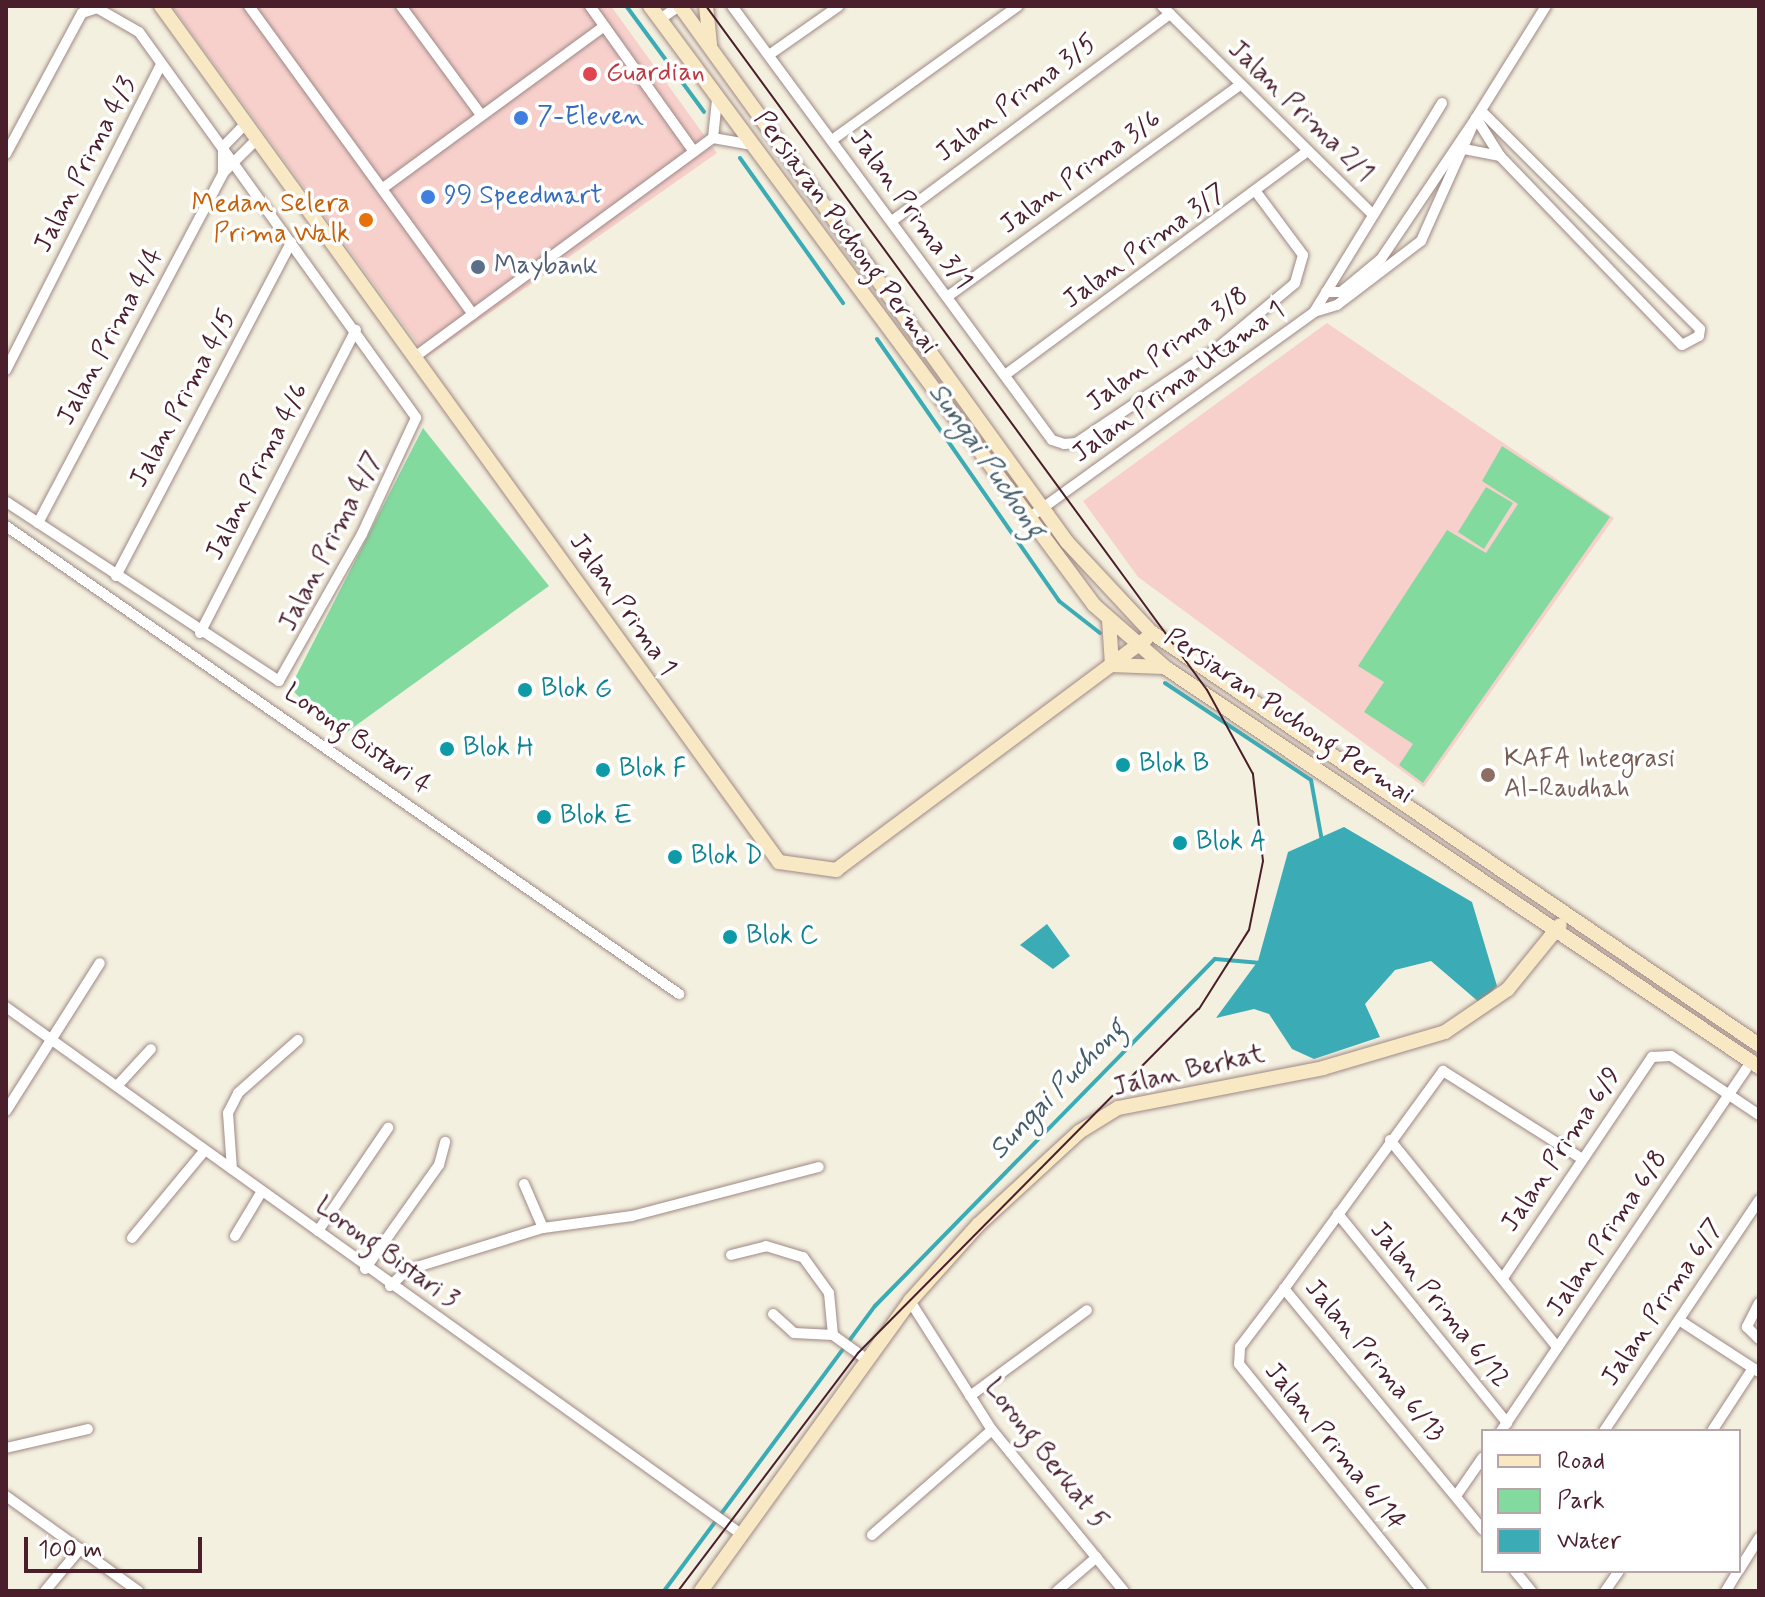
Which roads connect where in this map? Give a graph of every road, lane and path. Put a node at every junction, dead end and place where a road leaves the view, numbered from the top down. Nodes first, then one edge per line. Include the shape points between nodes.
1 (161, 6) edge
2 (249, 6) edge
3 (401, 6) edge
4 (590, 6) edge
5 (650, 6) edge
6 (680, 6) edge
7 (706, 6) edge
8 (732, 6) edge
9 (839, 6) edge
10 (1018, 6) edge
11 (1546, 6) edge
12 (89, 7) edge
13 (1166, 10) edge
14 (660, 19) junction
15 (604, 26) junction
16 (711, 48) junction
17 (769, 55) junction
18 (161, 65) junction
19 (1240, 85) junction
20 (717, 97) junction
21 (1442, 103) dead end
22 (1479, 114) junction
23 (481, 115) junction
24 (245, 124) junction
25 (713, 138) junction
26 (256, 140) junction
27 (832, 140) junction
28 (748, 144) junction
29 (223, 147) junction
30 (1464, 149) junction
31 (1308, 151) junction
32 (694, 152) junction
33 (6, 154) edge
34 (1500, 156) junction
35 (233, 162) junction
36 (223, 173) junction
37 (383, 188) junction
38 (1257, 193) junction
39 (1373, 215) junction
40 (892, 221) junction
41 (291, 242) junction
42 (1326, 292) junction
43 (947, 297) junction
44 (890, 298) junction
45 (874, 311) junction
46 (1314, 312) junction
47 (473, 314) junction
48 (356, 330) junction
49 (416, 356) junction
50 (6, 370) edge
51 (1005, 375) junction
52 (1052, 440) joint
53 (6, 502) edge
54 (1042, 508) junction
55 (1026, 520) junction
56 (38, 523) junction
57 (6, 526) edge
58 (116, 576) junction
59 (1109, 618) junction
60 (1151, 632) junction
61 (200, 633) junction
62 (1140, 645) junction
63 (1112, 665) junction
64 (1166, 668) junction
65 (1568, 915) junction
66 (1556, 929) junction
67 (100, 963) dead end
68 (679, 994) dead end
69 (6, 1007) edge
70 (298, 1040) dead end
71 (55, 1042) junction
72 (1759, 1045) edge
73 (151, 1049) dead end
74 (1755, 1065) edge
75 (117, 1086) junction
76 (1729, 1095) junction
77 (6, 1111) edge
78 (1759, 1115) edge
79 (388, 1128) dead end
80 (1390, 1140) junction
81 (445, 1142) dead end
82 (205, 1150) junction
83 (1582, 1159) junction
84 (819, 1167) dead end
85 (232, 1169) junction
86 (524, 1184) dead end
87 (262, 1191) junction
88 (1759, 1200) edge
89 (1338, 1214) junction
90 (543, 1228) junction
91 (318, 1231) junction
92 (235, 1236) dead end
93 (132, 1238) dead end
94 (731, 1255) dead end
95 (365, 1269) junction
96 (1503, 1278) junction
97 (390, 1286) junction
98 (1284, 1289) junction
99 (910, 1301) junction
100 (1759, 1303) edge
101 (1087, 1310) dead end
102 (773, 1314) dead end
103 (1679, 1320) junction
104 (836, 1336) junction
105 (1759, 1339) edge
106 (1557, 1347) junction
107 (866, 1359) junction
108 (1756, 1370) edge
109 (970, 1396) junction
110 (1504, 1427) edge
111 (88, 1429) dead end
112 (1605, 1429) edge
113 (1713, 1429) edge
114 (992, 1430) junction
115 (6, 1448) edge
116 (1481, 1460) edge
117 (1456, 1496) junction
118 (8, 1501) edge
119 (1481, 1527) edge
120 (741, 1534) junction
121 (872, 1535) dead end
122 (1759, 1538) edge
123 (80, 1549) junction
124 (1097, 1557) junction
125 (1741, 1567) edge
126 (1517, 1573) edge
127 (1618, 1573) edge
128 (1737, 1573) edge
129 (45, 1591) edge
130 (138, 1591) edge
131 (701, 1591) edge
132 (1057, 1591) edge
133 (1124, 1591) edge
134 (1422, 1591) edge
135 (1531, 1591) edge
136 (1605, 1591) edge
137 (1726, 1591) edge

1 - 24 main road, Jalan Prima 1
2 - 37 street
3 - 23 street
4 - 15 street
5 - 14 main road, Persiaran Puchong Permai
6 - 14 street
6 - 16 main road, Persiaran Puchong Permai
7 - 16 main road
8 - 17 street, Jalan Prima 3/1
9 - 17 street
10 - 27 street
11 - 22 street
12 - 18 street via 139,32
12 - 33 street
13 - 19 street, Jalan Prima 2/1
13 - 40 street, Jalan Prima 3/5
14 - 20 main road, Persiaran Puchong Permai
15 - 23 street
15 - 32 street
16 - 44 main road, Persiaran Puchong Permai
17 - 27 street, Jalan Prima 3/1
18 - 29 street
18 - 50 street, Jalan Prima 4/3
19 - 31 street, Jalan Prima 2/1
19 - 43 street, Jalan Prima 3/6
20 - 25 street
20 - 28 main road, Persiaran Puchong Permai
21 - 39 street, Jalan Prima Utama 1
22 - 30 street
22 - 34 street
22 - 34 street via 1700,329 1699,336 1682,345
22 - 42 street via 1381,259 1341,292
23 - 37 street
24 - 26 main road, Jalan Prima 1
24 - 29 street
25 - 28 street
25 - 32 street
26 - 35 street, Jalan Prima 4/4
26 - 49 main road, Jalan Prima 1
27 - 40 street, Jalan Prima 3/1
28 - 45 main road, Persiaran Puchong Permai
29 - 35 street
29 - 36 street, Jalan Prima 4/4
30 - 34 street
30 - 46 street via 1421,241 1337,305
31 - 38 street, Jalan Prima 3/7
31 - 39 street, Jalan Prima 2/1
32 - 47 street
35 - 36 street, Jalan Prima 4/4
35 - 41 street
36 - 56 street, Jalan Prima 4/4
37 - 47 street
38 - 51 street, Jalan Prima 3/7
38 - 52 street, Jalan Prima 3/8 via 1303,255 1295,283 1215,350 1076,443
39 - 42 street, Jalan Prima Utama 1
40 - 43 street, Jalan Prima 3/1
41 - 48 street
41 - 58 street, Jalan Prima 4/5
42 - 46 street, Jalan Prima Utama 1
43 - 51 street, Jalan Prima 3/1
44 - 45 main road
44 - 54 main road, Persiaran Puchong Permai
45 - 55 main road, Persiaran Puchong Permai
46 - 54 street, Jalan Prima Utama 1
47 - 49 street
48 - 61 street, Jalan Prima 4/6
48 - 61 street, Jalan Prima 4/7 via 416,418 362,534 279,681
49 - 63 main road, Jalan Prima 1 via 751,829 785,865 836,870
51 - 52 street, Jalan Prima 3/1
53 - 56 street
54 - 55 street, Jalan Prima Utama 1
54 - 60 main road, Persiaran Puchong Permai
55 - 59 main road, Persiaran Puchong Permai
56 - 58 street
57 - 68 street, Lorong Bistari 4
58 - 61 street
59 - 62 main road, Persiaran Puchong Permai
59 - 63 main road
60 - 62 main road, Jalan Prima 1
60 - 65 main road, Persiaran Puchong Permai
62 - 63 main road, Jalan Prima 1
62 - 64 main road, Persiaran Puchong Permai
63 - 64 main road
64 - 66 main road, Persiaran Puchong Permai
65 - 66 main road, Jalan Berkat
65 - 72 main road, Persiaran Puchong Permai
66 - 74 main road, Persiaran Puchong Permai
66 - 99 main road, Jalan Berkat via 1508,989 1477,1016 1323,1068 1118,1108 1037,1167
67 - 71 street
69 - 71 street, Lorong Bistari 3
70 - 85 street via 238,1093 228,1113
71 - 75 street, Lorong Bistari 3
71 - 77 street
73 - 75 street
74 - 76 street, Jalan Prima 6/8
75 - 82 street, Lorong Bistari 3
76 - 78 street
76 - 83 street, Jalan Prima 6/9 via 1662,1053
76 - 106 street, Jalan Prima 6/8
79 - 91 street
80 - 83 street, Jalan Prima 6/13 via 1436,1076 1453,1072
80 - 89 street, Jalan Prima 6/13
80 - 96 street
81 - 95 street via 439,1165
82 - 85 street, Lorong Bistari 3
82 - 93 street
83 - 96 street, Jalan Prima 6/9
84 - 90 street via 632,1216
85 - 87 street, Lorong Bistari 3
86 - 90 street
87 - 91 street, Lorong Bistari 3
87 - 92 street
88 - 103 street, Jalan Prima 6/7
89 - 98 street, Jalan Prima 6/13
89 - 110 street, Jalan Prima 6/12
90 - 97 street via 407,1270
91 - 95 street, Lorong Bistari 3
94 - 104 street via 766,1246 803,1257 829,1293
95 - 97 street, Lorong Bistari 3
96 - 106 street
97 - 120 street, Lorong Bistari 3
98 - 117 street, Jalan Prima 6/13
98 - 134 street, Jalan Prima 6/14 via 1240,1347 1239,1364
99 - 107 main road, Jalan Berkat
99 - 109 street, Lorong Berkat 5
100 - 105 street via 1747,1327
101 - 109 street
102 - 104 street via 803,1337
103 - 108 street
103 - 112 street, Jalan Prima 6/7
104 - 107 street
106 - 110 street, Jalan Prima 6/8
107 - 120 main road, Jalan Berkat
108 - 113 street
109 - 114 street, Lorong Berkat 5
111 - 115 street
114 - 121 street
114 - 124 street, Lorong Berkat 5
116 - 117 street
117 - 119 street, Jalan Prima 6/13
118 - 123 street
120 - 131 main road, Jalan Berkat
122 - 125 street
123 - 129 street
123 - 130 street
124 - 132 street
124 - 133 street, Lorong Berkat 5
126 - 135 street
127 - 136 street
128 - 137 street

